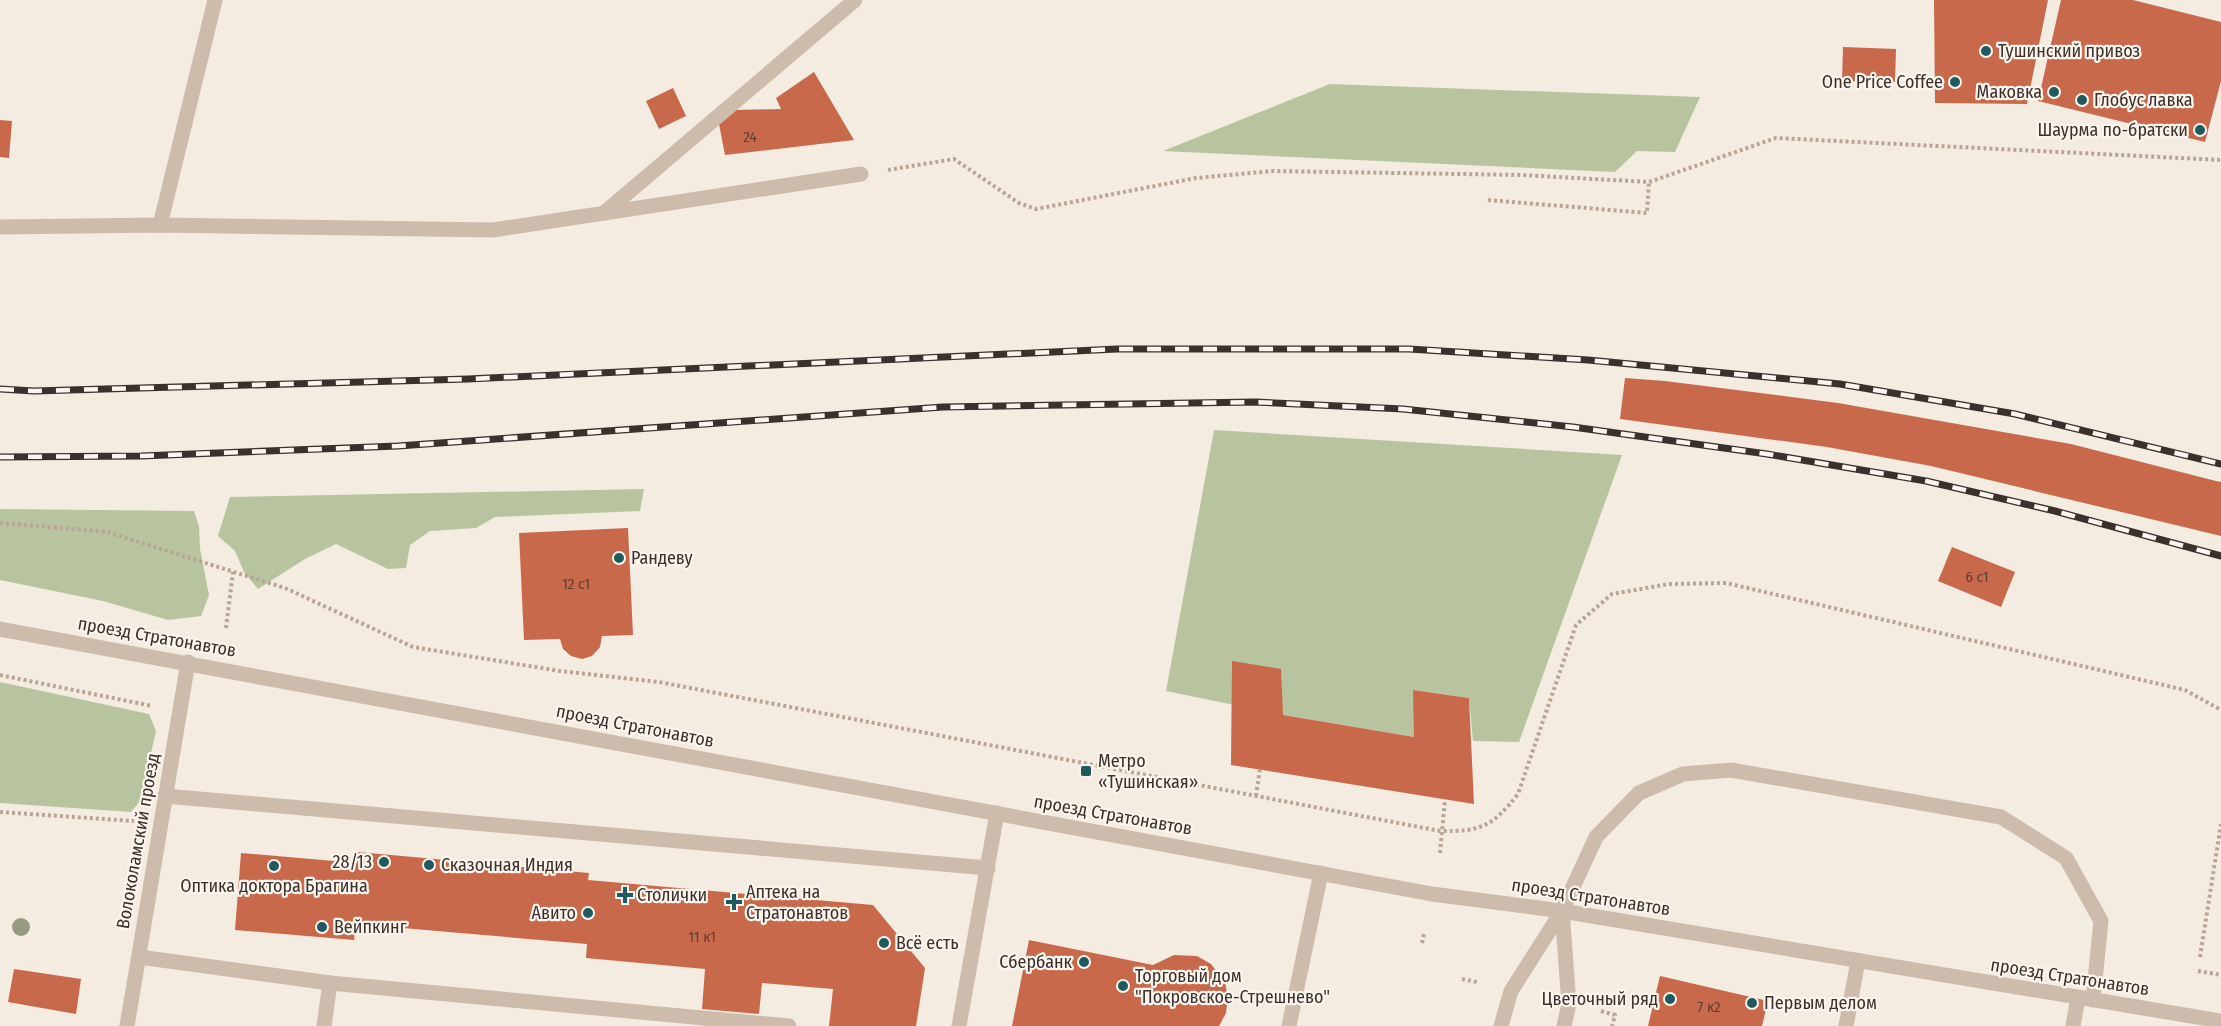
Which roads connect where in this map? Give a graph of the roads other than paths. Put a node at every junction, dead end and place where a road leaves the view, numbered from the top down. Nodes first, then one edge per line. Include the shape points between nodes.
1 (215, 0) edge
2 (855, 0) edge
3 (861, 174) road end
4 (604, 213) junction
5 (160, 225) junction
6 (0, 227) edge
7 (0, 628) edge
8 (188, 662) junction
9 (165, 796) junction
10 (998, 813) junction
11 (988, 868) junction
12 (1321, 873) junction
13 (1562, 911) junction
14 (138, 957) junction
15 (1858, 961) junction
16 (330, 983) junction
17 (2086, 999) junction
18 (2221, 1022) edge
19 (127, 1026) edge
20 (324, 1026) edge
21 (789, 1026) edge
22 (959, 1026) edge
23 (1290, 1026) edge
24 (1502, 1026) edge
25 (1564, 1026) edge
26 (1846, 1026) edge
27 (2073, 1026) edge

1 - 5 street
2 - 4 street
3 - 4 street
4 - 5 street via 494,230
5 - 6 street
7 - 8 street, проезд Стратонавтов
8 - 9 street, Волоколамский проезд
8 - 10 street, проезд Стратонавтов
9 - 11 street
9 - 14 street, Волоколамский проезд
10 - 11 street
10 - 12 street, проезд Стратонавтов
11 - 22 street
12 - 13 street, проезд Стратонавтов via 1432,894
12 - 23 street
13 - 15 street, проезд Стратонавтов
13 - 17 street via 1596,837 1639,794 1683,774 1731,770 2001,817 2066,858 2101,921
13 - 24 street via 1510,991
13 - 25 street via 1569,1004
14 - 16 street
14 - 19 street, Волоколамский проезд
15 - 17 street, проезд Стратонавтов
15 - 26 street
16 - 20 street
16 - 21 street
17 - 18 street, проезд Стратонавтов
17 - 27 street

